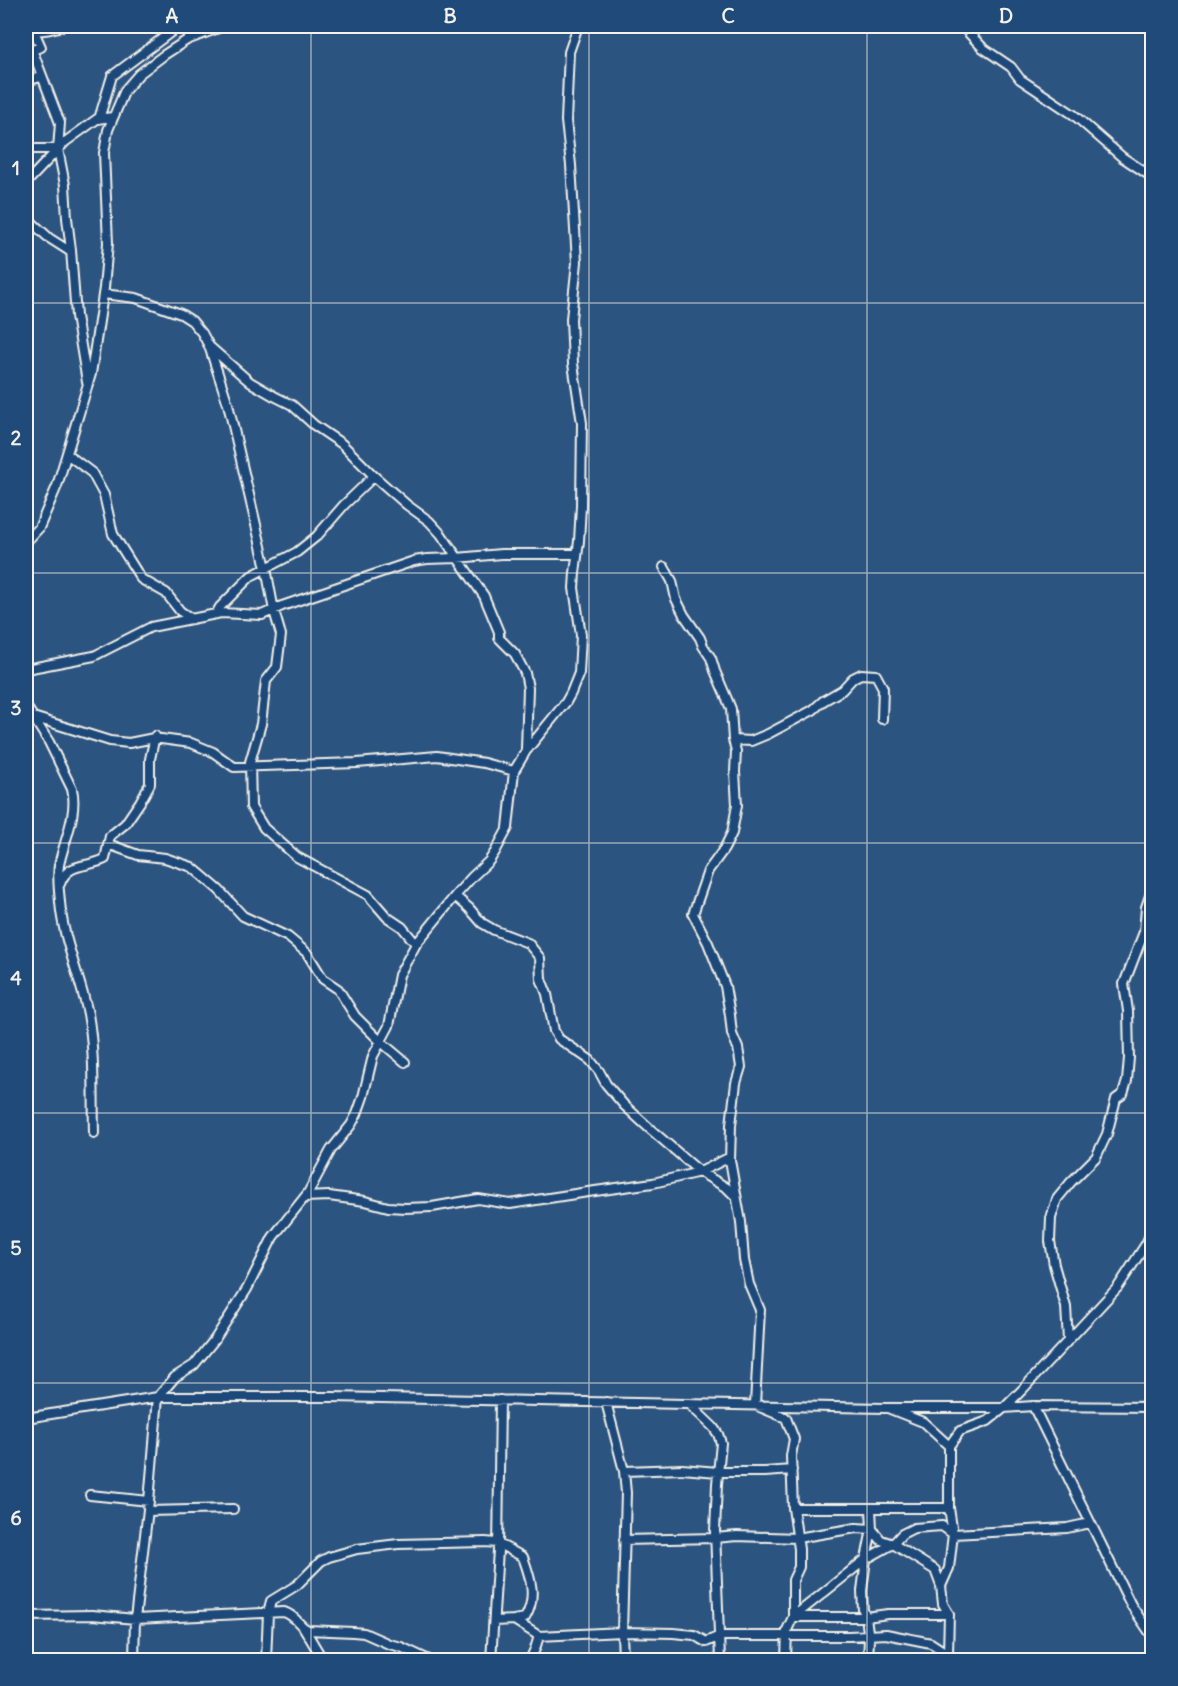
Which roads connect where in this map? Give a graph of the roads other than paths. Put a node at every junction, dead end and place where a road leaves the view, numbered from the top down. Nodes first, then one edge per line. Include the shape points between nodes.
1 (62, 26) edge
2 (179, 26) edge
3 (224, 26) edge
4 (578, 26) edge
5 (962, 26) edge
6 (26, 29) edge
7 (34, 31) junction
8 (41, 77) junction
9 (26, 81) edge
10 (113, 117) junction
11 (99, 119) junction
12 (26, 149) edge
13 (58, 149) junction
14 (1152, 177) edge
15 (26, 183) edge
16 (26, 217) edge
17 (71, 252) junction
18 (103, 294) junction
19 (208, 346) junction
20 (88, 386) junction
21 (67, 454) junction
22 (374, 476) junction
23 (26, 542) edge
24 (577, 554) junction
25 (457, 558) junction
26 (664, 567) dead end
27 (266, 568) junction
28 (274, 611) junction
29 (216, 614) junction
30 (192, 619) junction
31 (26, 669) edge
32 (26, 706) edge
33 (33, 717) junction
34 (882, 719) dead end
35 (154, 737) junction
36 (733, 740) junction
37 (745, 742) junction
38 (525, 751) junction
39 (736, 752) junction
40 (250, 766) junction
41 (514, 771) junction
42 (108, 844) junction
43 (59, 888) junction
44 (1152, 890) edge
45 (455, 896) junction
46 (416, 944) junction
47 (380, 1041) junction
48 (405, 1062) dead end
49 (94, 1133) dead end
50 (730, 1157) junction
51 (700, 1172) junction
52 (305, 1197) junction
53 (736, 1197) junction
54 (1152, 1230) edge
55 (1068, 1340) junction
56 (158, 1397) junction
57 (500, 1400) junction
58 (606, 1402) junction
59 (689, 1404) junction
60 (755, 1405) junction
61 (1033, 1406) junction
62 (1152, 1407) edge
63 (885, 1408) junction
64 (1004, 1408) junction
65 (26, 1418) edge
66 (949, 1446) junction
67 (792, 1470) junction
68 (624, 1471) junction
69 (718, 1472) junction
70 (90, 1495) dead end
71 (149, 1501) junction
72 (793, 1508) junction
73 (871, 1508) junction
74 (948, 1508) junction
75 (233, 1509) dead end
76 (148, 1511) junction
77 (1090, 1523) junction
78 (872, 1529) junction
79 (953, 1534) junction
80 (715, 1538) junction
81 (798, 1538) junction
82 (624, 1540) junction
83 (497, 1543) junction
84 (893, 1544) junction
85 (866, 1559) junction
86 (941, 1586) junction
87 (268, 1613) junction
88 (949, 1614) junction
89 (26, 1616) edge
90 (793, 1617) junction
91 (866, 1617) junction
92 (135, 1619) junction
93 (514, 1620) junction
94 (494, 1621) junction
95 (304, 1629) junction
96 (622, 1632) junction
97 (868, 1634) junction
98 (539, 1636) junction
99 (720, 1636) junction
100 (787, 1636) junction
101 (1152, 1636) edge
102 (947, 1657) edge
103 (134, 1660) edge
104 (266, 1660) edge
105 (323, 1660) edge
106 (429, 1660) edge
107 (491, 1660) edge
108 (530, 1660) edge
109 (623, 1660) edge
110 (720, 1660) edge
111 (786, 1660) edge
112 (868, 1660) edge

1 - 7 street
2 - 11 street via 112,76
3 - 10 street via 187,40 139,74 125,90
4 - 24 street via 569,52 566,121 577,262 571,330 582,423
5 - 14 street via 983,48 1011,67 1020,80 1074,115 1122,157
6 - 7 street
7 - 8 street via 41,47 32,50
8 - 9 street
8 - 13 street via 60,123
10 - 11 street
10 - 18 street via 104,153 108,243
11 - 13 street
12 - 13 street
13 - 15 street
13 - 17 street
16 - 17 street
17 - 20 street via 76,316
18 - 19 street via 136,298 181,314 192,321
18 - 20 street
19 - 22 street via 250,381 292,405 342,444
19 - 27 street via 228,404
20 - 21 street
21 - 23 street via 39,528
21 - 30 street via 92,473 104,495 113,534 141,579 166,592 180,611
22 - 25 street via 429,521
22 - 27 street via 317,536
24 - 25 street
24 - 38 street via 574,588 581,635 579,673 566,702
25 - 28 street via 403,564
25 - 38 street via 484,596 500,639 515,654 525,673
26 - 36 street via 676,599 711,658 728,699
27 - 28 street
27 - 29 street via 244,582
28 - 29 street via 262,615
28 - 40 street via 281,639 276,669 266,681 261,724
29 - 30 street
30 - 31 street via 146,629 94,656
32 - 33 street
33 - 35 street via 110,741 129,743
33 - 43 street via 74,796 58,867
34 - 37 street via 883,688 876,675 861,674 813,710
35 - 40 street via 191,743 234,767
35 - 42 street via 150,784
36 - 37 street
36 - 39 street
37 - 39 street
38 - 41 street
39 - 50 street via 737,805 732,833 708,871 693,914 725,986 741,1064
40 - 41 street via 437,756
40 - 46 street via 251,807 264,828 306,863 368,895
41 - 45 street via 508,828 489,861
42 - 43 street via 105,859 68,871
42 - 47 street via 192,867 243,916 288,937 307,954 323,979 338,989 355,1016
43 - 49 street via 62,920 90,1029
44 - 55 street via 1144,932 1124,984 1129,1058 1123,1094 1116,1100 1096,1157 1057,1199 1051,1218 1050,1241 1066,1307
45 - 46 street
45 - 51 street via 482,923 528,943 540,958 541,979 559,1039 590,1060 624,1105
46 - 47 street via 399,975 389,1026
47 - 48 street
47 - 52 street via 357,1114 327,1155
50 - 51 street
50 - 53 street
51 - 52 street via 653,1183 510,1204 478,1199 405,1208 329,1196
51 - 53 street
52 - 56 street via 273,1237 247,1289 215,1339 194,1365 175,1377
53 - 60 street via 749,1284 760,1310
54 - 55 street via 1118,1287
55 - 64 street
56 - 57 street
56 - 65 street
56 - 71 street
57 - 58 street
57 - 83 street
58 - 59 street
58 - 68 street
59 - 60 street
59 - 69 street via 718,1434
60 - 63 street
60 - 67 street via 786,1418 794,1439
61 - 62 street
61 - 64 street
61 - 77 street
63 - 64 street
63 - 66 street via 923,1422
64 - 66 street via 988,1421 960,1431
66 - 74 street
67 - 69 street
67 - 72 street
68 - 69 street
68 - 82 street
69 - 80 street
70 - 71 street
71 - 76 street
72 - 73 street
72 - 81 street
73 - 74 street
73 - 78 street
74 - 79 street
75 - 76 street
76 - 92 street
77 - 79 street via 1067,1528
77 - 101 street via 1131,1605
78 - 81 street
78 - 84 street via 881,1540
78 - 85 street
79 - 84 street via 942,1526 914,1528
79 - 86 street via 949,1568
80 - 81 street
80 - 82 street
80 - 99 street
81 - 90 street
82 - 96 street
83 - 87 street via 382,1545 329,1557 297,1585 274,1598
83 - 93 street via 523,1557 530,1574 531,1607 525,1618
83 - 94 street
84 - 85 street
84 - 86 street via 935,1570
85 - 90 street
85 - 91 street via 862,1591
86 - 88 street via 943,1604
87 - 92 street
87 - 95 street via 293,1615
87 - 104 street
88 - 91 street
88 - 102 street
89 - 92 street
90 - 91 street
90 - 100 street
91 - 97 street
92 - 103 street
93 - 94 street
93 - 98 street
94 - 107 street
95 - 105 street
95 - 106 street via 364,1633
96 - 98 street
96 - 99 street via 694,1635 706,1642
96 - 109 street
97 - 100 street
97 - 102 street via 931,1643
97 - 112 street
98 - 108 street
99 - 100 street
99 - 110 street
100 - 111 street

